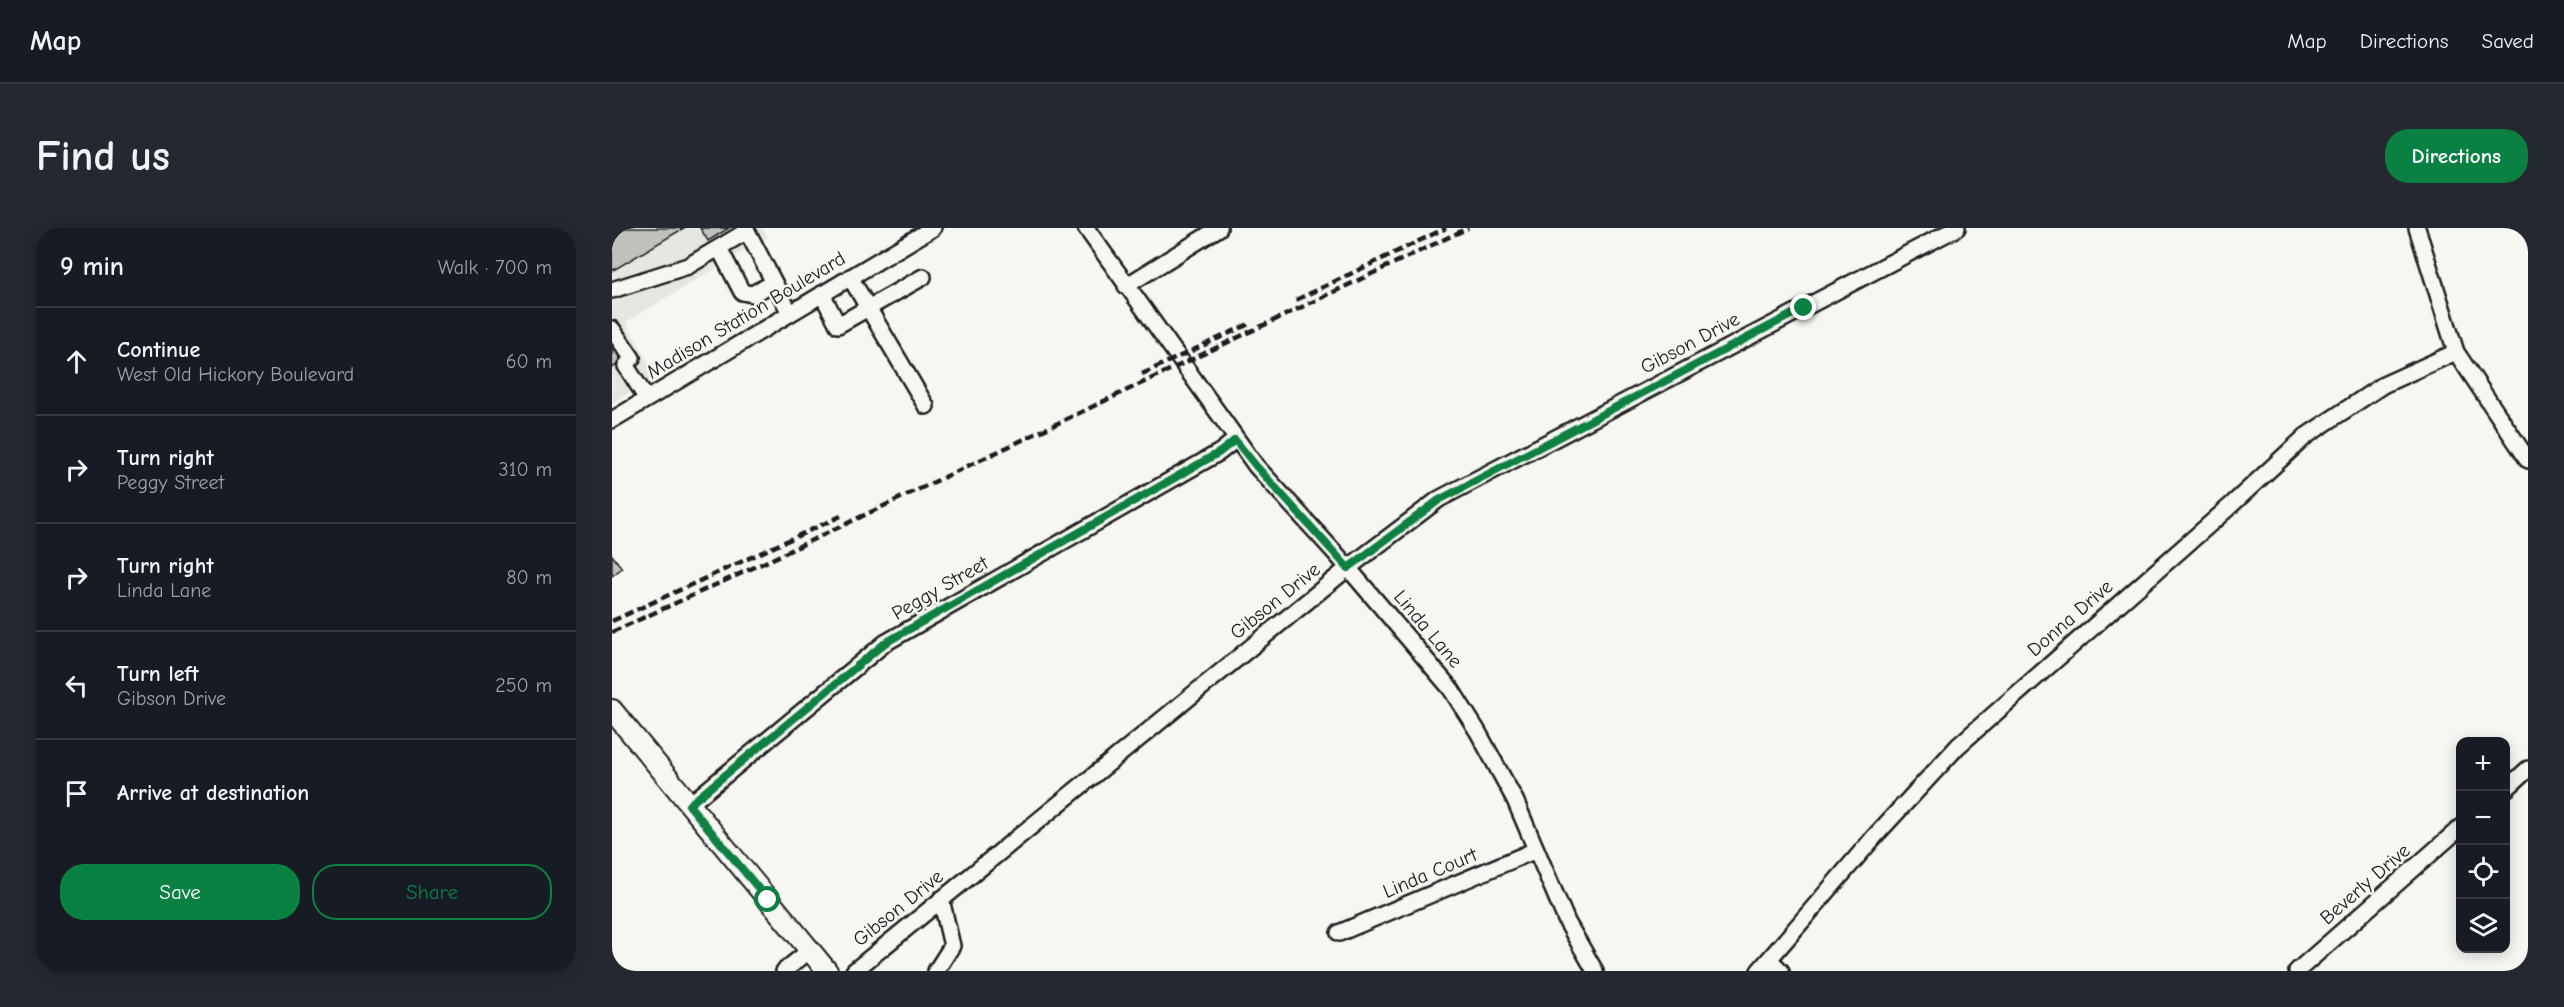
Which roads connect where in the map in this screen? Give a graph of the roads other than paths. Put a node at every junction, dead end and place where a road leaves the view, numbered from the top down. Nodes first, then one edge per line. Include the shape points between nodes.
1 (933, 228) edge
2 (1086, 228) edge
3 (1219, 228) edge
4 (1957, 228) edge
5 (2417, 228) edge
6 (746, 230) edge
7 (719, 248) junction
8 (850, 277) junction
9 (923, 277) dead end
10 (774, 283) junction
11 (1125, 286) junction
12 (612, 290) edge
13 (822, 294) junction
14 (869, 308) junction
15 (790, 313) junction
16 (612, 329) edge
17 (2456, 352) junction
18 (626, 366) junction
19 (612, 374) edge
20 (647, 399) junction
21 (926, 406) dead end
22 (612, 420) edge
23 (1235, 440) junction
24 (2528, 460) edge
25 (1348, 568) junction
26 (612, 710) edge
27 (2528, 769) edge
28 (2510, 785) edge
29 (689, 805) junction
30 (2456, 832) edge
31 (1536, 850) junction
32 (942, 899) junction
33 (1339, 933) dead end
34 (810, 950) junction
35 (1769, 959) junction
36 (784, 971) edge
37 (828, 971) edge
38 (854, 971) edge
39 (936, 971) edge
40 (1595, 971) edge
41 (1759, 971) edge
42 (1781, 971) edge
43 (2297, 971) edge

1 - 8 street, Madison Station Boulevard
2 - 11 street, Linda Lane
3 - 11 street
4 - 25 street, Gibson Drive via 1439,500
5 - 17 street
6 - 7 street
6 - 10 street
7 - 10 street via 742,292 752,294
7 - 12 street via 688,267
8 - 13 street, Madison Station Boulevard
8 - 14 street
9 - 14 street
10 - 15 street
11 - 23 street, Linda Lane
13 - 14 street via 838,325
13 - 15 street, Madison Station Boulevard
14 - 21 street
15 - 20 street, Madison Station Boulevard
16 - 18 street via 632,358
17 - 24 street
17 - 35 street, Donna Drive via 2383,385 2306,436 1958,746
18 - 19 street
18 - 20 street
20 - 22 street, Madison Station Boulevard
23 - 25 street, Linda Lane
23 - 29 street, Peggy Street via 885,643
25 - 31 street, Linda Lane via 1451,689 1502,774
25 - 32 street, Gibson Drive
26 - 29 main road
27 - 28 street
29 - 34 main road
30 - 43 street, Beverly Drive
31 - 33 street, Linda Court
31 - 40 street, Linda Lane via 1567,922
32 - 38 street, Gibson Drive
32 - 39 street via 952,946
34 - 36 street
34 - 37 main road
35 - 41 street, Donna Drive
35 - 42 street

